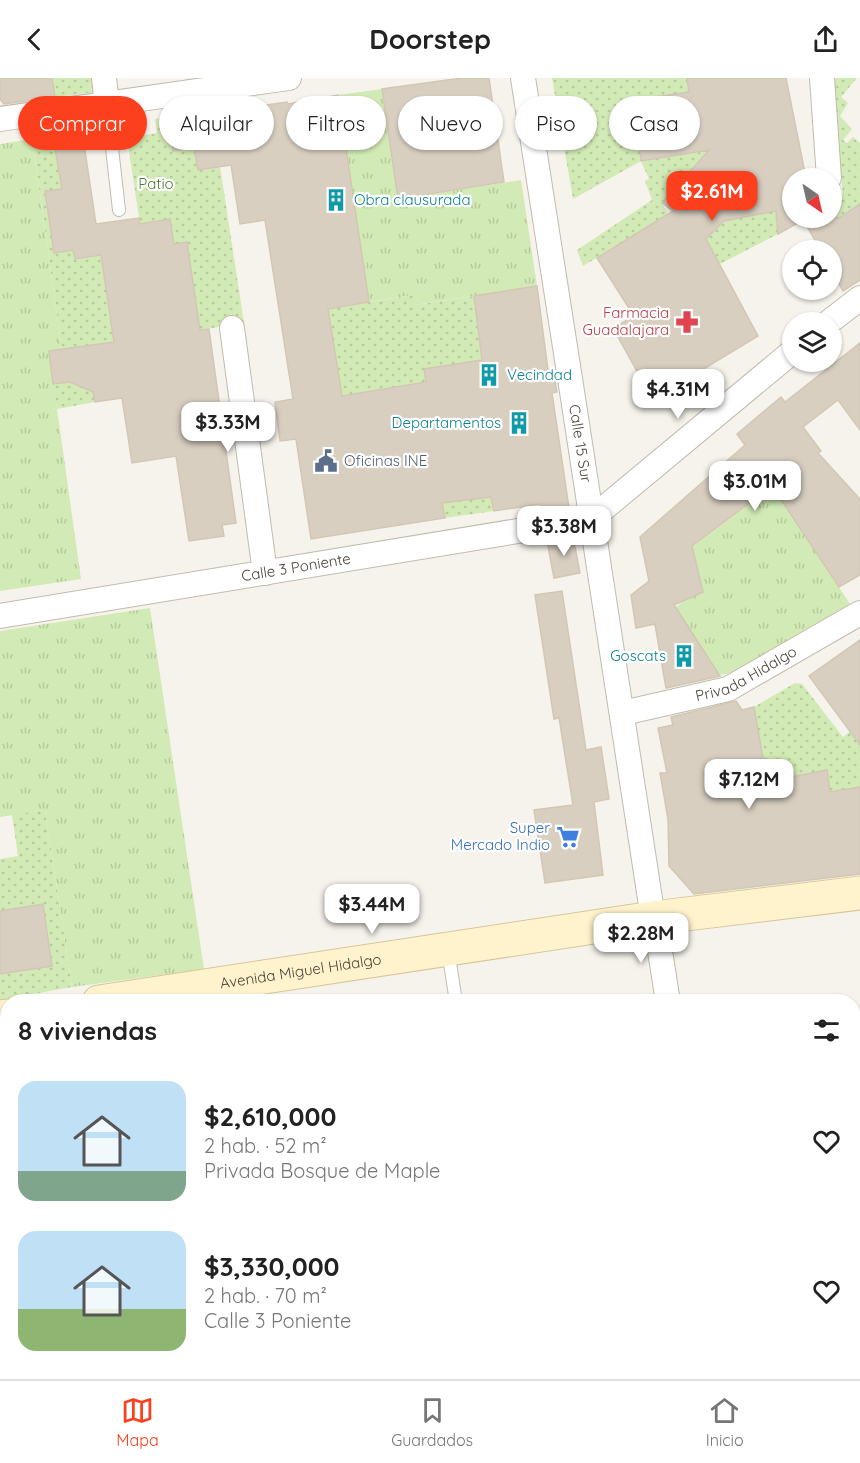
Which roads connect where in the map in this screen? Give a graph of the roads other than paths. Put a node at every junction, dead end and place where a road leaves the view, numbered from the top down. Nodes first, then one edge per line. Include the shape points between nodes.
1 (104, 78) edge
2 (289, 78) edge
3 (523, 78) edge
4 (822, 78) edge
5 (106, 96) edge
6 (147, 98) edge
7 (18, 116) edge
8 (0, 119) edge
9 (112, 150) edge
10 (828, 168) edge
11 (119, 210) dead end
12 (860, 298) edge
13 (842, 312) edge
14 (232, 328) dead end
15 (782, 360) edge
16 (591, 519) junction
17 (265, 573) junction
18 (860, 613) edge
19 (0, 616) edge
20 (623, 713) junction
21 (860, 893) edge
22 (653, 918) junction
23 (448, 949) junction
24 (238, 992) edge
25 (210, 994) edge
26 (455, 994) edge
27 (667, 994) edge

1 - 5 street
2 - 6 street
3 - 16 street, Calle 15 Sur
4 - 10 street
7 - 8 street
9 - 11 lane
12 - 13 street
14 - 17 street
15 - 16 street
16 - 17 street, Calle 3 Poniente
16 - 20 street, Calle 15 Sur
17 - 19 street, Calle 3 Poniente
18 - 20 street, Privada Hidalgo via 728,689
20 - 22 street, Calle 15 Sur
21 - 22 street, Avenida Miguel Hidalgo
22 - 23 street, Avenida Miguel Hidalgo
22 - 27 street, Calle 15 Sur
23 - 24 street, Avenida Miguel Hidalgo
23 - 26 lane
24 - 25 street, Avenida Miguel Hidalgo

